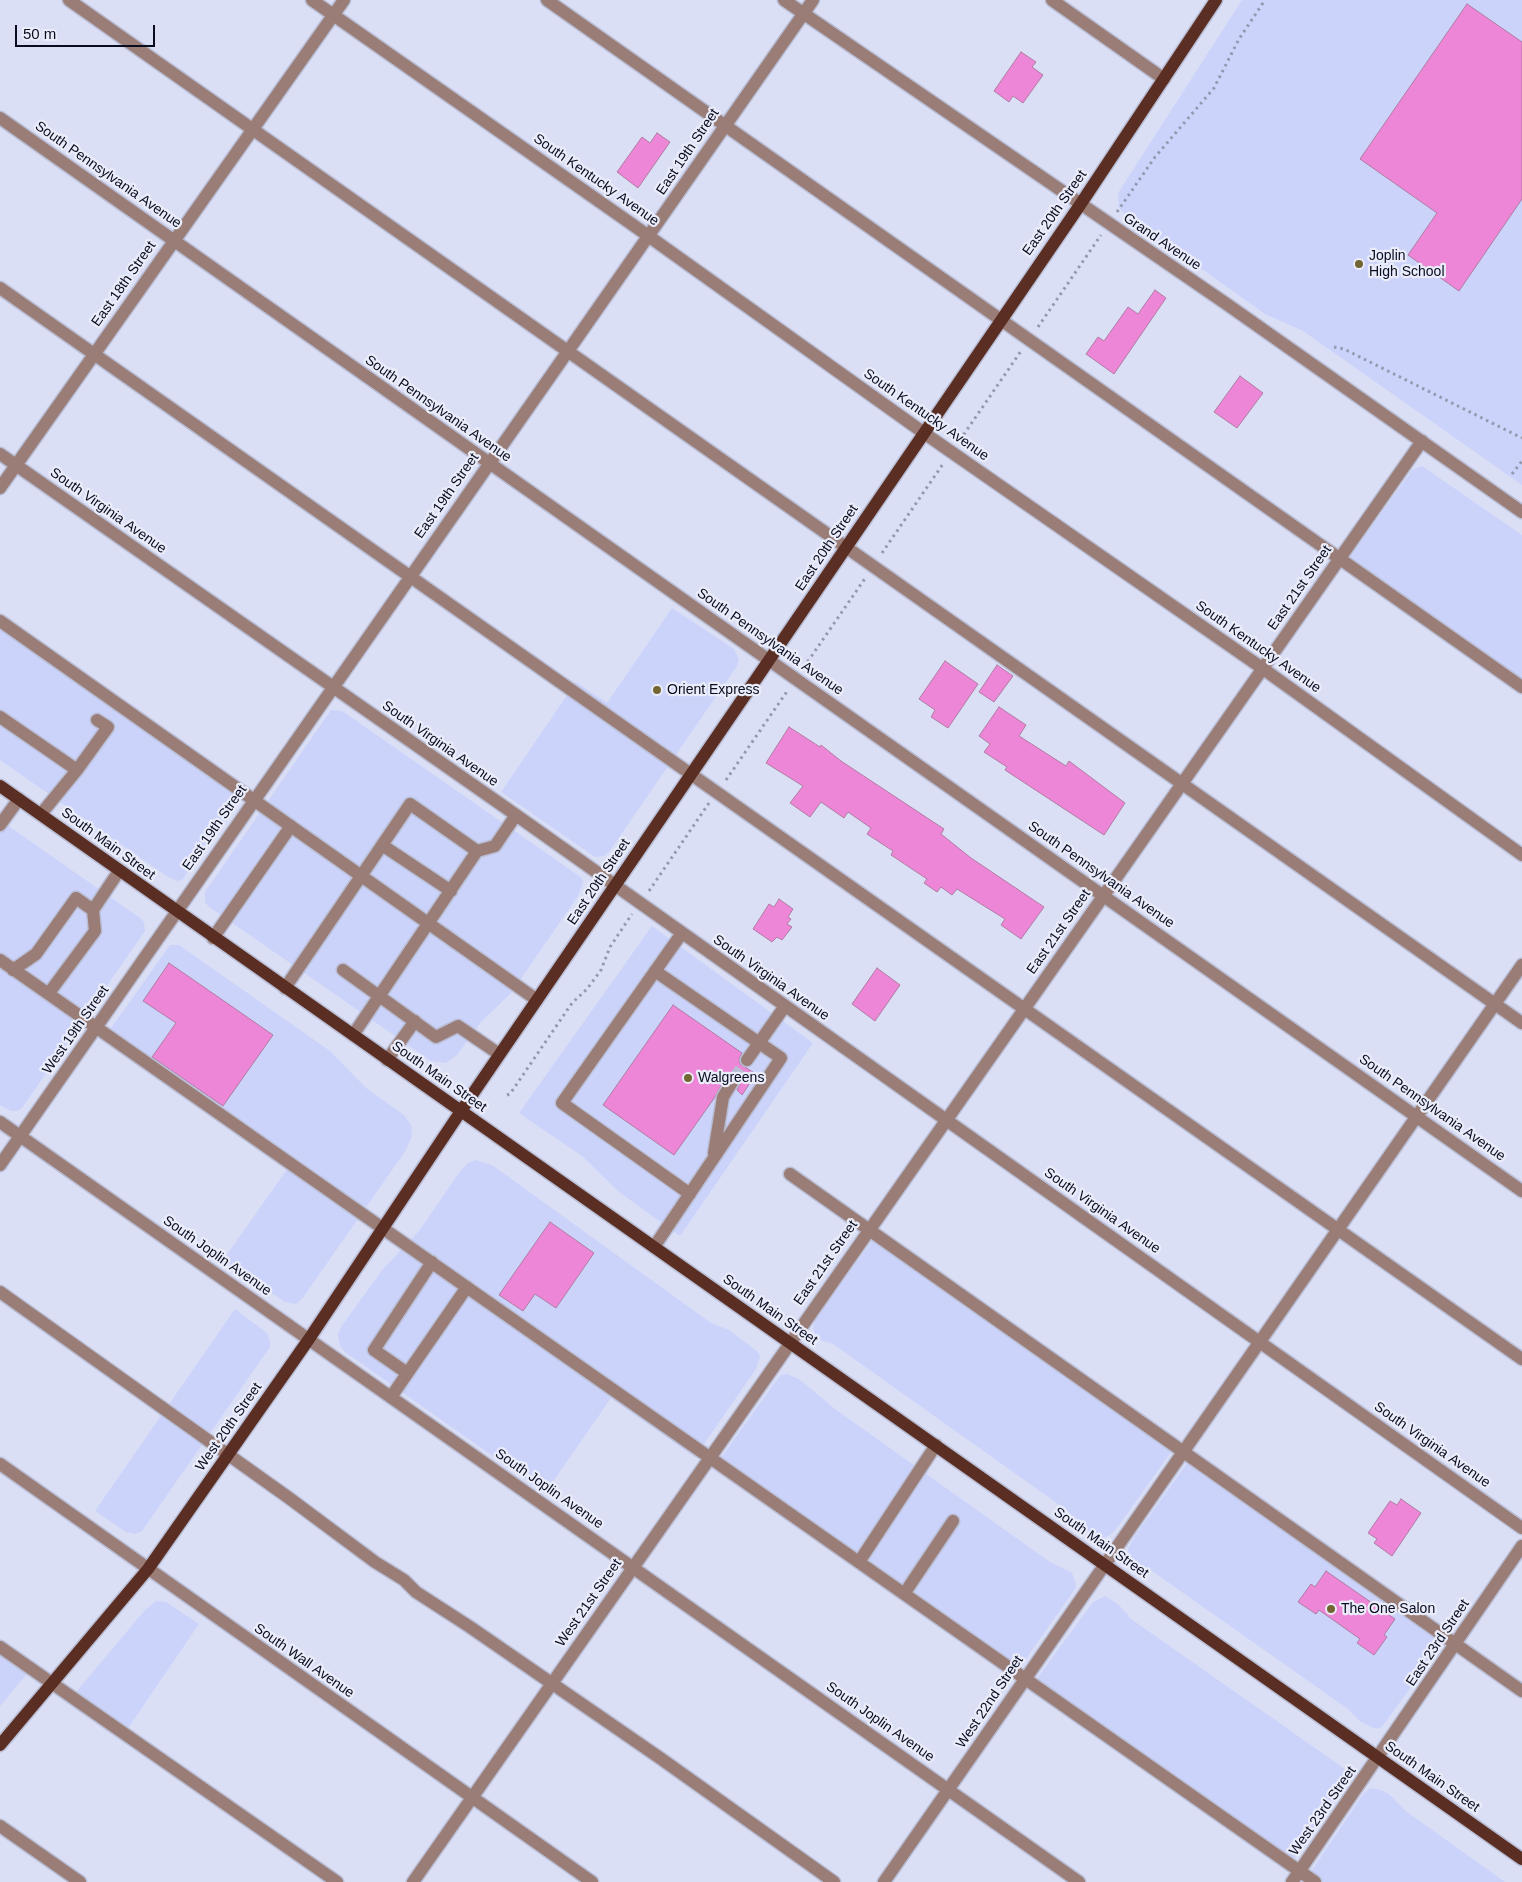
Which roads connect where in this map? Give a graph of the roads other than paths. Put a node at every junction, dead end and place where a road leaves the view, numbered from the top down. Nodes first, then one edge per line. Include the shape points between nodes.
1 (69, 0) edge
2 (312, 0) edge
3 (344, 0) edge
4 (547, 0) edge
5 (784, 0) edge
6 (813, 0) edge
7 (1052, 0) edge
8 (1216, 0) edge
9 (803, 13) junction
10 (334, 15) junction
11 (1164, 79) junction
12 (0, 118) edge
13 (724, 125) junction
14 (252, 129) junction
15 (1080, 205) junction
16 (648, 236) junction
17 (173, 240) junction
18 (0, 288) edge
19 (1000, 319) junction
20 (567, 351) junction
21 (94, 354) junction
22 (924, 433) junction
23 (1422, 441) junction
24 (0, 454) edge
25 (488, 463) junction
26 (16, 465) junction
27 (0, 488) edge
28 (1522, 512) edge
29 (846, 547) junction
30 (1339, 558) junction
31 (409, 576) junction
32 (0, 620) edge
33 (769, 659) junction
34 (1262, 668) junction
35 (333, 686) junction
36 (1522, 687) edge
37 (0, 717) edge
38 (97, 720) dead end
39 (76, 770) junction
40 (691, 774) junction
41 (1182, 783) junction
42 (0, 786) edge
43 (19, 799) junction
44 (253, 800) junction
45 (41, 814) junction
46 (516, 815) junction
47 (0, 825) edge
48 (291, 826) junction
49 (382, 845) junction
50 (478, 851) junction
51 (1522, 855) edge
52 (119, 871) junction
53 (361, 876) junction
54 (615, 885) junction
55 (451, 891) junction
56 (1103, 895) junction
57 (93, 910) junction
58 (176, 912) junction
59 (429, 924) junction
60 (682, 933) junction
61 (213, 938) junction
62 (0, 960) edge
63 (1522, 965) edge
64 (13, 970) junction
65 (343, 970) dead end
66 (655, 971) junction
67 (285, 988) junction
68 (49, 993) junction
69 (380, 996) junction
70 (537, 1000) junction
71 (1495, 1004) junction
72 (785, 1006) junction
73 (1023, 1008) junction
74 (415, 1021) junction
75 (1522, 1023) edge
76 (96, 1026) junction
77 (353, 1036) junction
78 (759, 1043) junction
79 (500, 1054) junction
80 (388, 1060) junction
81 (747, 1060) tunnel mouth
82 (734, 1079) tunnel mouth
83 (461, 1111) junction
84 (1417, 1116) junction
85 (946, 1119) junction
86 (0, 1122) edge
87 (20, 1136) junction
88 (714, 1158) junction
89 (0, 1165) edge
90 (790, 1174) dead end
91 (1522, 1191) edge
92 (690, 1194) junction
93 (383, 1228) junction
94 (1337, 1229) junction
95 (868, 1230) junction
96 (654, 1247) junction
97 (432, 1262) junction
98 (467, 1287) junction
99 (0, 1292) edge
100 (309, 1339) junction
101 (790, 1341) junction
102 (1259, 1341) junction
103 (1522, 1359) edge
104 (407, 1373) junction
105 (391, 1396) junction
106 (936, 1445) junction
107 (1182, 1452) junction
108 (228, 1454) junction
109 (710, 1457) junction
110 (0, 1464) edge
111 (953, 1521) dead end
112 (1522, 1528) edge
113 (1522, 1546) edge
114 (859, 1562) junction
115 (1104, 1563) junction
116 (633, 1566) junction
117 (148, 1569) junction
118 (904, 1594) junction
119 (1455, 1644) junction
120 (0, 1647) edge
121 (1025, 1678) junction
122 (552, 1683) junction
123 (53, 1684) junction
124 (1522, 1692) edge
125 (0, 1745) edge
126 (1378, 1757) junction
127 (949, 1789) junction
128 (472, 1797) junction
129 (0, 1826) edge
130 (1522, 1859) edge
131 (1300, 1871) junction
132 (80, 1882) edge
133 (337, 1882) edge
134 (412, 1882) edge
135 (592, 1882) edge
136 (834, 1882) edge
137 (884, 1882) edge
138 (1079, 1882) edge
139 (1292, 1882) edge
140 (1315, 1882) edge

1 - 14 street
2 - 10 street, South Kentucky Avenue
3 - 10 street, East 18th Street
4 - 13 street
5 - 9 street, Grand Avenue
6 - 9 street, East 19th Street
7 - 11 street
8 - 11 main road, East 20th Street
9 - 13 street, East 19th Street
9 - 15 street, Grand Avenue
10 - 14 street, East 18th Street
10 - 16 street, South Kentucky Avenue
11 - 15 main road, East 20th Street
12 - 17 street, South Pennsylvania Avenue
13 - 16 street, East 19th Street
13 - 19 street
14 - 17 street, East 18th Street
14 - 20 street
15 - 19 main road, East 20th Street
15 - 23 street, Grand Avenue
16 - 20 street, East 19th Street
16 - 22 street, South Kentucky Avenue
17 - 21 street, East 18th Street
17 - 25 street, South Pennsylvania Avenue
18 - 21 street
19 - 22 main road, East 20th Street
19 - 30 street
20 - 25 street, East 19th Street
20 - 29 street
21 - 26 street, East 18th Street
21 - 31 street
22 - 29 main road, East 20th Street
22 - 34 street, South Kentucky Avenue
23 - 28 street, Grand Avenue
23 - 30 street, East 21st Street
24 - 26 street, South Virginia Avenue
25 - 31 street, East 19th Street
25 - 33 street, South Pennsylvania Avenue
26 - 27 street, East 18th Street
26 - 35 street, South Virginia Avenue
29 - 33 main road, East 20th Street
29 - 41 street
30 - 34 street, East 21st Street
30 - 36 street
31 - 35 street, East 19th Street
31 - 40 street
32 - 44 street
33 - 40 main road, East 20th Street
33 - 56 street, South Pennsylvania Avenue
34 - 41 street, East 21st Street
34 - 51 street, South Kentucky Avenue
35 - 44 street, East 19th Street
35 - 46 street, South Virginia Avenue
37 - 39 street
38 - 39 street via 108,727
39 - 45 street
40 - 54 main road, East 20th Street
40 - 73 street
41 - 56 street, East 21st Street
41 - 71 street
42 - 43 main road, South Main Street
43 - 45 main road, South Main Street
43 - 47 street
44 - 48 street
44 - 58 street, East 19th Street
45 - 52 main road, South Main Street
46 - 50 street via 495,846
46 - 54 street, South Virginia Avenue
48 - 53 street
48 - 61 street
49 - 50 street via 410,804
49 - 53 street
49 - 55 street
50 - 55 street
52 - 57 street
52 - 58 main road, South Main Street
53 - 59 street
53 - 67 street
54 - 60 street, South Virginia Avenue
54 - 70 main road, East 20th Street
55 - 59 street
56 - 73 street, East 21st Street
56 - 84 street, South Pennsylvania Avenue
57 - 64 street via 76,898 36,954
57 - 68 street via 95,931
58 - 61 main road, South Main Street
58 - 76 street, West 19th Street
59 - 69 street
59 - 70 street
60 - 66 street
60 - 72 street, South Virginia Avenue
61 - 67 main road, South Main Street
62 - 64 street
63 - 71 street, West 22nd Street
64 - 68 street
65 - 69 street
66 - 78 street
66 - 92 street via 562,1103
67 - 77 main road, South Main Street
68 - 76 street
69 - 74 street
69 - 77 street
70 - 79 main road, East 20th Street
71 - 75 street
71 - 84 street, West 22nd Street
72 - 78 street
72 - 85 street, South Virginia Avenue
73 - 85 street, East 21st Street
73 - 94 street
74 - 79 street via 436,1037 458,1026
74 - 80 street
76 - 87 street, West 19th Street
76 - 93 street
77 - 80 main road, South Main Street
78 - 81 street
78 - 88 street via 781,1058
79 - 83 main road, East 20th Street
80 - 83 main road, South Main Street
82 - 88 street via 723,1097
83 - 93 main road, West 20th Street
83 - 96 main road, South Main Street
84 - 91 street, South Pennsylvania Avenue
84 - 94 street, West 22nd Street
85 - 95 street, East 21st Street
85 - 102 street, South Virginia Avenue
86 - 87 street, South Joplin Avenue
87 - 89 street, West 19th Street
87 - 100 street, South Joplin Avenue
88 - 92 street
90 - 95 street
92 - 96 street
93 - 97 street
93 - 100 main road, West 20th Street
94 - 102 street, West 22nd Street
94 - 103 street
95 - 101 street, East 21st Street
95 - 107 street
96 - 101 main road, South Main Street
97 - 98 street
97 - 104 street via 374,1350
98 - 104 street
98 - 109 street
99 - 108 street
100 - 105 street, South Joplin Avenue
100 - 108 main road, West 20th Street
101 - 106 main road, South Main Street
101 - 109 street, West 21st Street
102 - 107 street, West 22nd Street
102 - 112 street, South Virginia Avenue
104 - 105 street
105 - 116 street, South Joplin Avenue
106 - 114 street
106 - 115 main road, South Main Street
107 - 115 street, West 22nd Street
107 - 119 street
108 - 117 main road, West 20th Street
108 - 122 street via 404,1580 416,1592
109 - 114 street
109 - 116 street, West 21st Street
110 - 117 street, South Wall Avenue
111 - 118 street
113 - 119 street, East 23rd Street
114 - 118 street
115 - 121 street, West 22nd Street
115 - 126 main road, South Main Street
116 - 122 street, West 21st Street
116 - 127 street, South Joplin Avenue
117 - 123 main road, West 20th Street
117 - 128 street, South Wall Avenue
118 - 121 street
119 - 124 street
119 - 126 street, East 23rd Street
120 - 123 street
121 - 127 street, West 22nd Street
121 - 131 street
122 - 128 street, West 21st Street
122 - 136 street
123 - 125 main road, West 20th Street
123 - 133 street
126 - 130 main road, South Main Street
126 - 131 street, West 23rd Street
127 - 137 street, West 22nd Street
127 - 138 street, South Joplin Avenue
128 - 134 street, West 21st Street
128 - 135 street, South Wall Avenue
129 - 132 street
131 - 139 street, West 23rd Street
131 - 140 street

